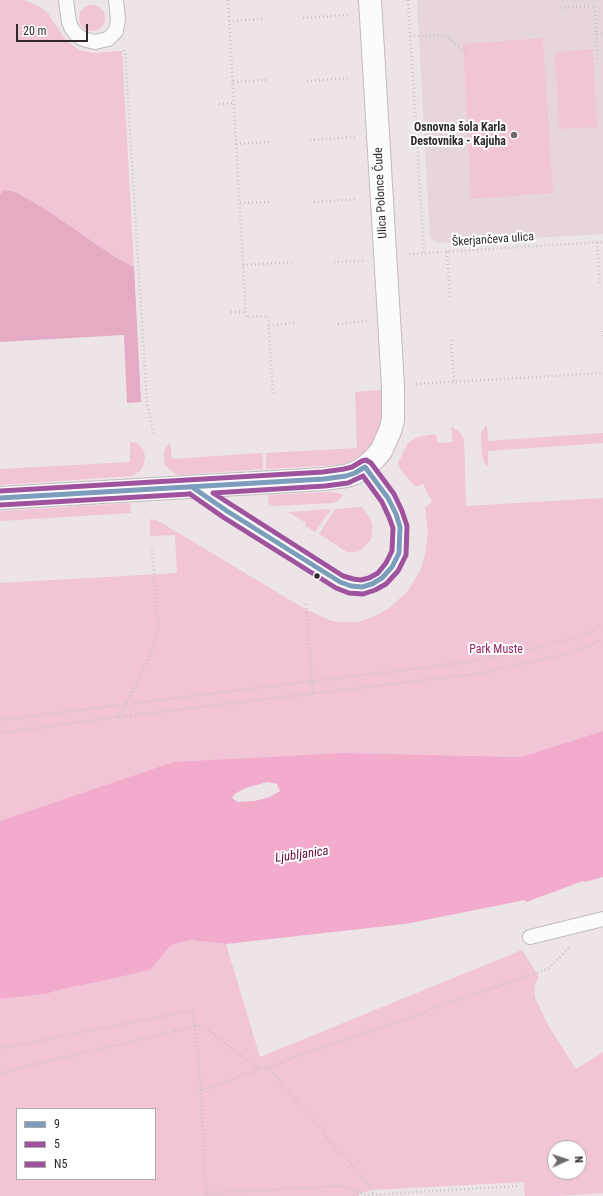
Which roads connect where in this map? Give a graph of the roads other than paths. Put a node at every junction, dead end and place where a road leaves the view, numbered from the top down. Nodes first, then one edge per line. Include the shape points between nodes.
1 (66, 0) edge
2 (116, 0) edge
3 (370, 0) edge
4 (365, 467) junction
5 (192, 487) junction
6 (0, 498) edge
7 (596, 922) edge
8 (530, 937) dead end

1 - 2 lane via 69,22 77,35 95,42 113,35 117,26
3 - 4 street, Ulica Polonce Čude via 377,258 392,386 393,420 381,451
4 - 5 street, Ulica Polonce Čude via 346,476 324,479
4 - 5 lane via 388,498 396,514 401,539 399,553 392,567 382,578 362,587 340,582
5 - 6 street, Ulica Polonce Čude
7 - 8 lane

